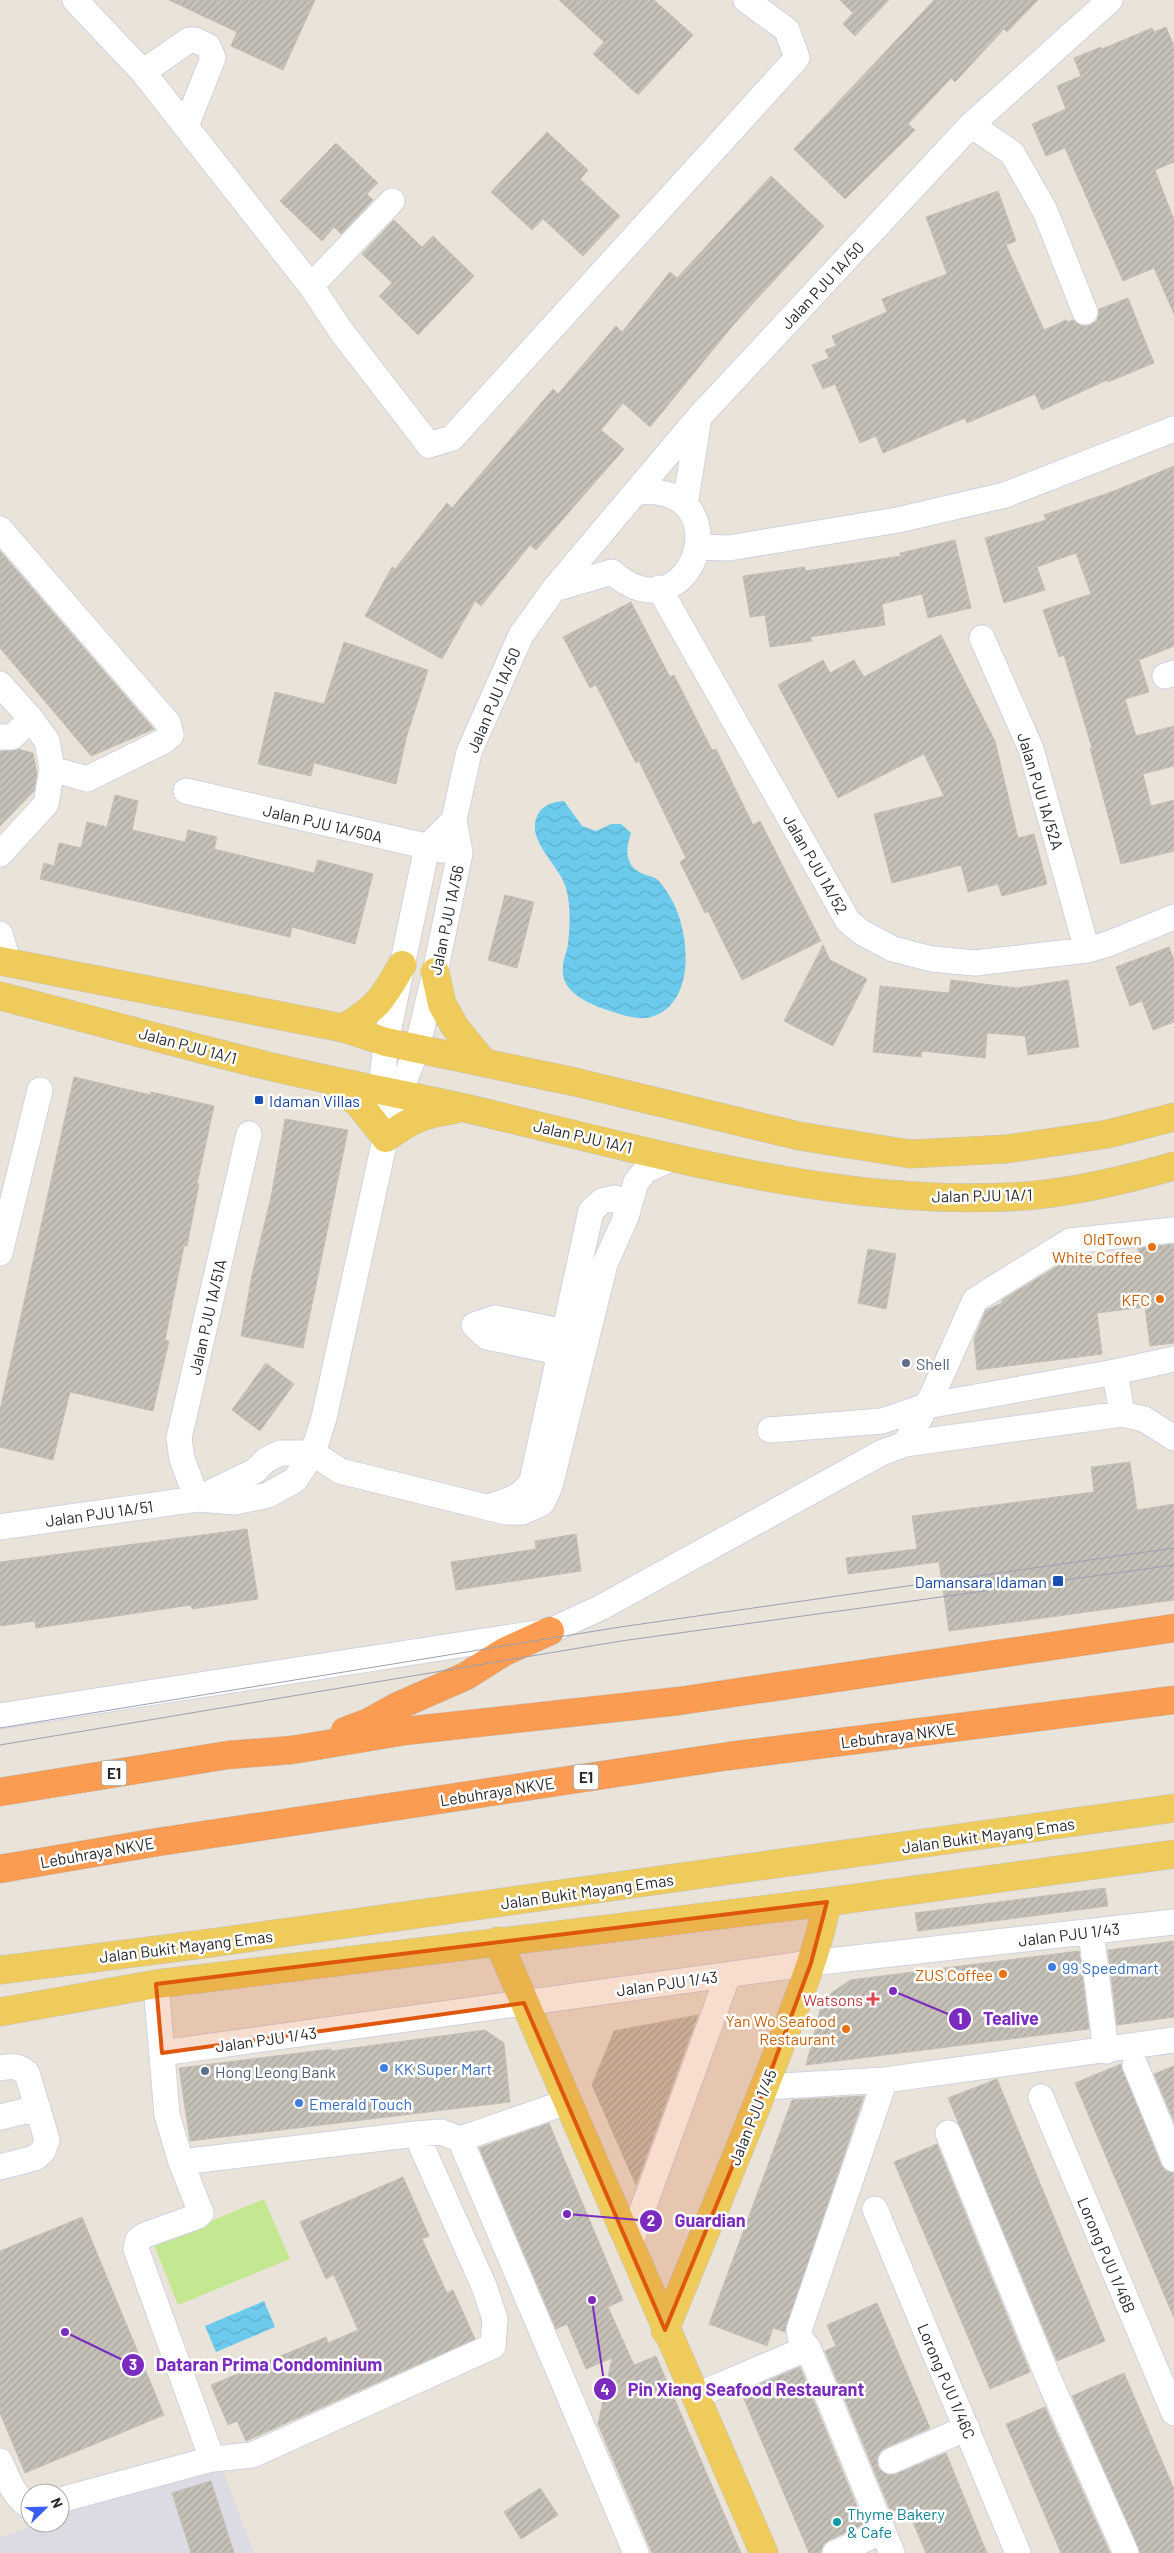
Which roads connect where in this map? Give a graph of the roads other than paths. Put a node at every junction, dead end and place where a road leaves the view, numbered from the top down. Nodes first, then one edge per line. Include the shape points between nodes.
1 (75, 0) edge
2 (746, 0) edge
3 (1110, 0) edge
4 (143, 72) junction
5 (971, 125) junction
6 (186, 126) junction
7 (392, 201) dead end
8 (311, 286) junction
9 (1085, 312) dead end
10 (699, 417) junction
11 (1174, 428) edge
12 (637, 492) junction
13 (684, 505) junction
14 (0, 529) edge
15 (601, 532) junction
16 (694, 558) junction
17 (612, 572) junction
18 (659, 588) junction
19 (554, 589) junction
20 (982, 638) dead end
21 (0, 684) edge
22 (31, 719) junction
23 (0, 737) edge
24 (52, 769) junction
25 (186, 791) dead end
26 (454, 820) junction
27 (427, 847) junction
28 (460, 853) junction
29 (0, 854) edge
30 (1174, 917) edge
31 (0, 934) edge
32 (1087, 950) junction
33 (4, 962) edge
34 (402, 965) junction
35 (435, 972) junction
36 (0, 996) edge
37 (343, 1028) junction
38 (386, 1042) junction
39 (416, 1049) junction
40 (484, 1063) junction
41 (334, 1081) junction
42 (40, 1090) dead end
43 (391, 1096) junction
44 (464, 1108) junction
45 (1174, 1117) edge
46 (249, 1134) dead end
47 (386, 1138) junction
48 (673, 1158) junction
49 (1174, 1166) edge
50 (626, 1217) junction
51 (1174, 1230) edge
52 (0, 1253) edge
53 (605, 1264) junction
54 (564, 1342) junction
55 (1174, 1359) edge
56 (1115, 1372) junction
57 (576, 1383) junction
58 (926, 1406) junction
59 (1122, 1414) junction
60 (770, 1430) dead end
61 (1174, 1438) edge
62 (905, 1444) junction
63 (313, 1453) junction
64 (198, 1499) junction
65 (488, 1506) junction
66 (0, 1527) edge
67 (1174, 1628) edge
68 (550, 1631) junction
69 (1174, 1700) edge
70 (0, 1716) edge
71 (292, 1750) junction
72 (0, 1792) edge
73 (1174, 1808) edge
74 (1174, 1854) edge
75 (0, 1868) edge
76 (827, 1902) junction
77 (1174, 1922) edge
78 (1091, 1932) junction
79 (498, 1941) junction
80 (211, 1943) junction
81 (811, 1963) junction
82 (3, 1969) edge
83 (728, 1975) junction
84 (156, 1984) junction
85 (524, 2003) junction
86 (0, 2012) edge
87 (1174, 2040) edge
88 (1106, 2051) junction
89 (162, 2053) junction
90 (1134, 2065) dead end
91 (0, 2068) edge
92 (885, 2080) junction
93 (764, 2087) junction
94 (1041, 2097) dead end
95 (567, 2102) junction
96 (38, 2108) junction
97 (0, 2117) edge
98 (948, 2133) dead end
99 (416, 2134) junction
100 (460, 2139) junction
101 (1174, 2159) edge
102 (182, 2162) junction
103 (0, 2167) edge
104 (875, 2209) dead end
105 (629, 2247) junction
106 (665, 2330) junction
107 (808, 2348) junction
108 (694, 2396) junction
109 (1174, 2413) edge
110 (966, 2428) junction
111 (212, 2459) junction
112 (0, 2461) edge
113 (891, 2461) dead end
114 (70, 2497) edge
115 (20, 2501) edge
116 (888, 2542) edge
117 (636, 2553) edge
118 (764, 2553) edge
119 (836, 2553) edge
120 (1018, 2553) edge
121 (1126, 2553) edge

1 - 4 street
2 - 8 street via 787,30 797,58 452,438 429,445 341,331
3 - 5 street, Jalan PJU 1A/50
4 - 6 street
4 - 6 street via 189,40 208,46 213,58
5 - 9 street via 1012,153 1045,211
5 - 10 street, Jalan PJU 1A/50
6 - 8 street
7 - 8 street
10 - 12 street, Jalan PJU 1A/50
10 - 13 street
11 - 16 street via 1005,495 898,520 729,548
12 - 13 street via 662,492
12 - 15 street, Jalan PJU 1A/50
13 - 16 street via 694,518 699,535
14 - 24 street via 168,723 171,735 87,779
15 - 17 street via 603,558
15 - 19 street, Jalan PJU 1A/50
16 - 18 street via 680,579
17 - 18 street via 637,588
17 - 19 street
18 - 32 street, Jalan PJU 1A/52 via 848,920 861,932 893,949 955,962 975,963
19 - 26 street, Jalan PJU 1A/50 via 521,635 469,752
20 - 32 street, Jalan PJU 1A/52A via 1031,749
21 - 22 street
22 - 23 street via 12,737
22 - 24 street via 47,741
24 - 29 street via 46,804
25 - 27 street, Jalan PJU 1A/50A
26 - 27 street
26 - 28 street, Jalan PJU 1A/56
27 - 28 street, Jalan PJU 1A/50A
27 - 34 street, Jalan PJU 1A/56
28 - 35 street, Jalan PJU 1A/56
30 - 32 street, Jalan PJU 1A/52
31 - 33 street
33 - 37 main road
34 - 37 main road via 384,997 368,1014
34 - 38 street, Jalan PJU 1A/56
35 - 39 street, Jalan PJU 1A/56
35 - 40 main road via 442,1004
36 - 41 main road, Jalan PJU 1A/1
37 - 38 main road
38 - 39 main road
38 - 43 street, Jalan PJU 1A/56
39 - 40 main road
39 - 43 street, Jalan PJU 1A/56
40 - 45 main road via 799,1136 910,1154 1007,1149 1108,1134
41 - 43 main road, Jalan PJU 1A/1
41 - 47 main road via 360,1105
42 - 52 street
43 - 44 main road, Jalan PJU 1A/1
43 - 47 street, Jalan PJU 1A/51
44 - 47 main road via 426,1114 406,1122
44 - 48 main road, Jalan PJU 1A/1
46 - 64 street, Jalan PJU 1A/51A via 179,1438 182,1459
47 - 63 street, Jalan PJU 1A/51 via 324,1418
48 - 49 main road, Jalan PJU 1A/1 via 854,1189 926,1196 1027,1196 1121,1181
48 - 50 street via 646,1170 636,1182
50 - 53 street
50 - 54 street via 624,1204 616,1198 602,1201 591,1211
51 - 58 street via 1070,1242 974,1300
53 - 54 street via 594,1284 580,1331
53 - 57 street
54 - 57 street via 575,1359
54 - 65 street via 532,1481 526,1490 512,1499
55 - 56 street
56 - 58 street
56 - 59 street
57 - 65 street via 550,1486 542,1503 522,1512 506,1512
58 - 60 street via 882,1421
58 - 62 street
59 - 61 street via 1144,1419
59 - 62 street
62 - 68 street via 873,1457 602,1607
63 - 64 street, Jalan PJU 1A/51 via 295,1480 268,1496 235,1502
63 - 65 street via 340,1471
64 - 66 street, Jalan PJU 1A/51
67 - 71 highway, E1 via 679,1701 405,1731
68 - 70 street
68 - 71 highway via 369,1722
69 - 75 highway, Lebuhraya NKVE / E1 via 729,1756
71 - 72 highway, E1 via 228,1756
73 - 80 main road, Jalan Bukit Mayang Emas
74 - 76 main road, Jalan Bukit Mayang Emas
76 - 79 main road, Jalan Bukit Mayang Emas
76 - 81 main road, Jalan PJU 1/45
77 - 78 street, Jalan PJU 1/43
78 - 81 street, Jalan PJU 1/43
78 - 88 street
79 - 84 main road, Jalan Bukit Mayang Emas
79 - 85 main road
80 - 82 main road, Jalan Bukit Mayang Emas
80 - 84 main road via 176,1960 163,1971
81 - 83 street, Jalan PJU 1/43
81 - 93 main road, Jalan PJU 1/45
82 - 84 main road via 64,1975 129,1971 145,1975
83 - 85 street, Jalan PJU 1/43
83 - 105 street
84 - 86 main road, Jalan Bukit Mayang Emas
84 - 89 street
85 - 89 street, Jalan PJU 1/43
85 - 95 main road
87 - 88 street
88 - 92 street
89 - 102 street via 168,2115
90 - 101 street
91 - 96 street via 12,2065 27,2073
92 - 93 street
92 - 107 street via 799,2330 801,2340
93 - 106 main road, Jalan PJU 1/45
94 - 109 street, Lorong PJU 1/46B
95 - 100 street
95 - 105 main road
96 - 97 street
96 - 103 street via 47,2140 43,2151 35,2158
98 - 121 street via 1050,2382
99 - 100 street via 441,2132
99 - 102 street
99 - 111 street via 484,2286 495,2319 492,2346 252,2455
100 - 117 street
102 - 111 street via 201,2213 145,2235 138,2240 136,2248
104 - 110 street, Lorong PJU 1/46C
105 - 106 main road
106 - 108 main road
107 - 108 street
107 - 116 street
108 - 118 main road
110 - 113 street
110 - 120 street, Lorong PJU 1/46C
111 - 114 street
112 - 115 street
116 - 119 street

